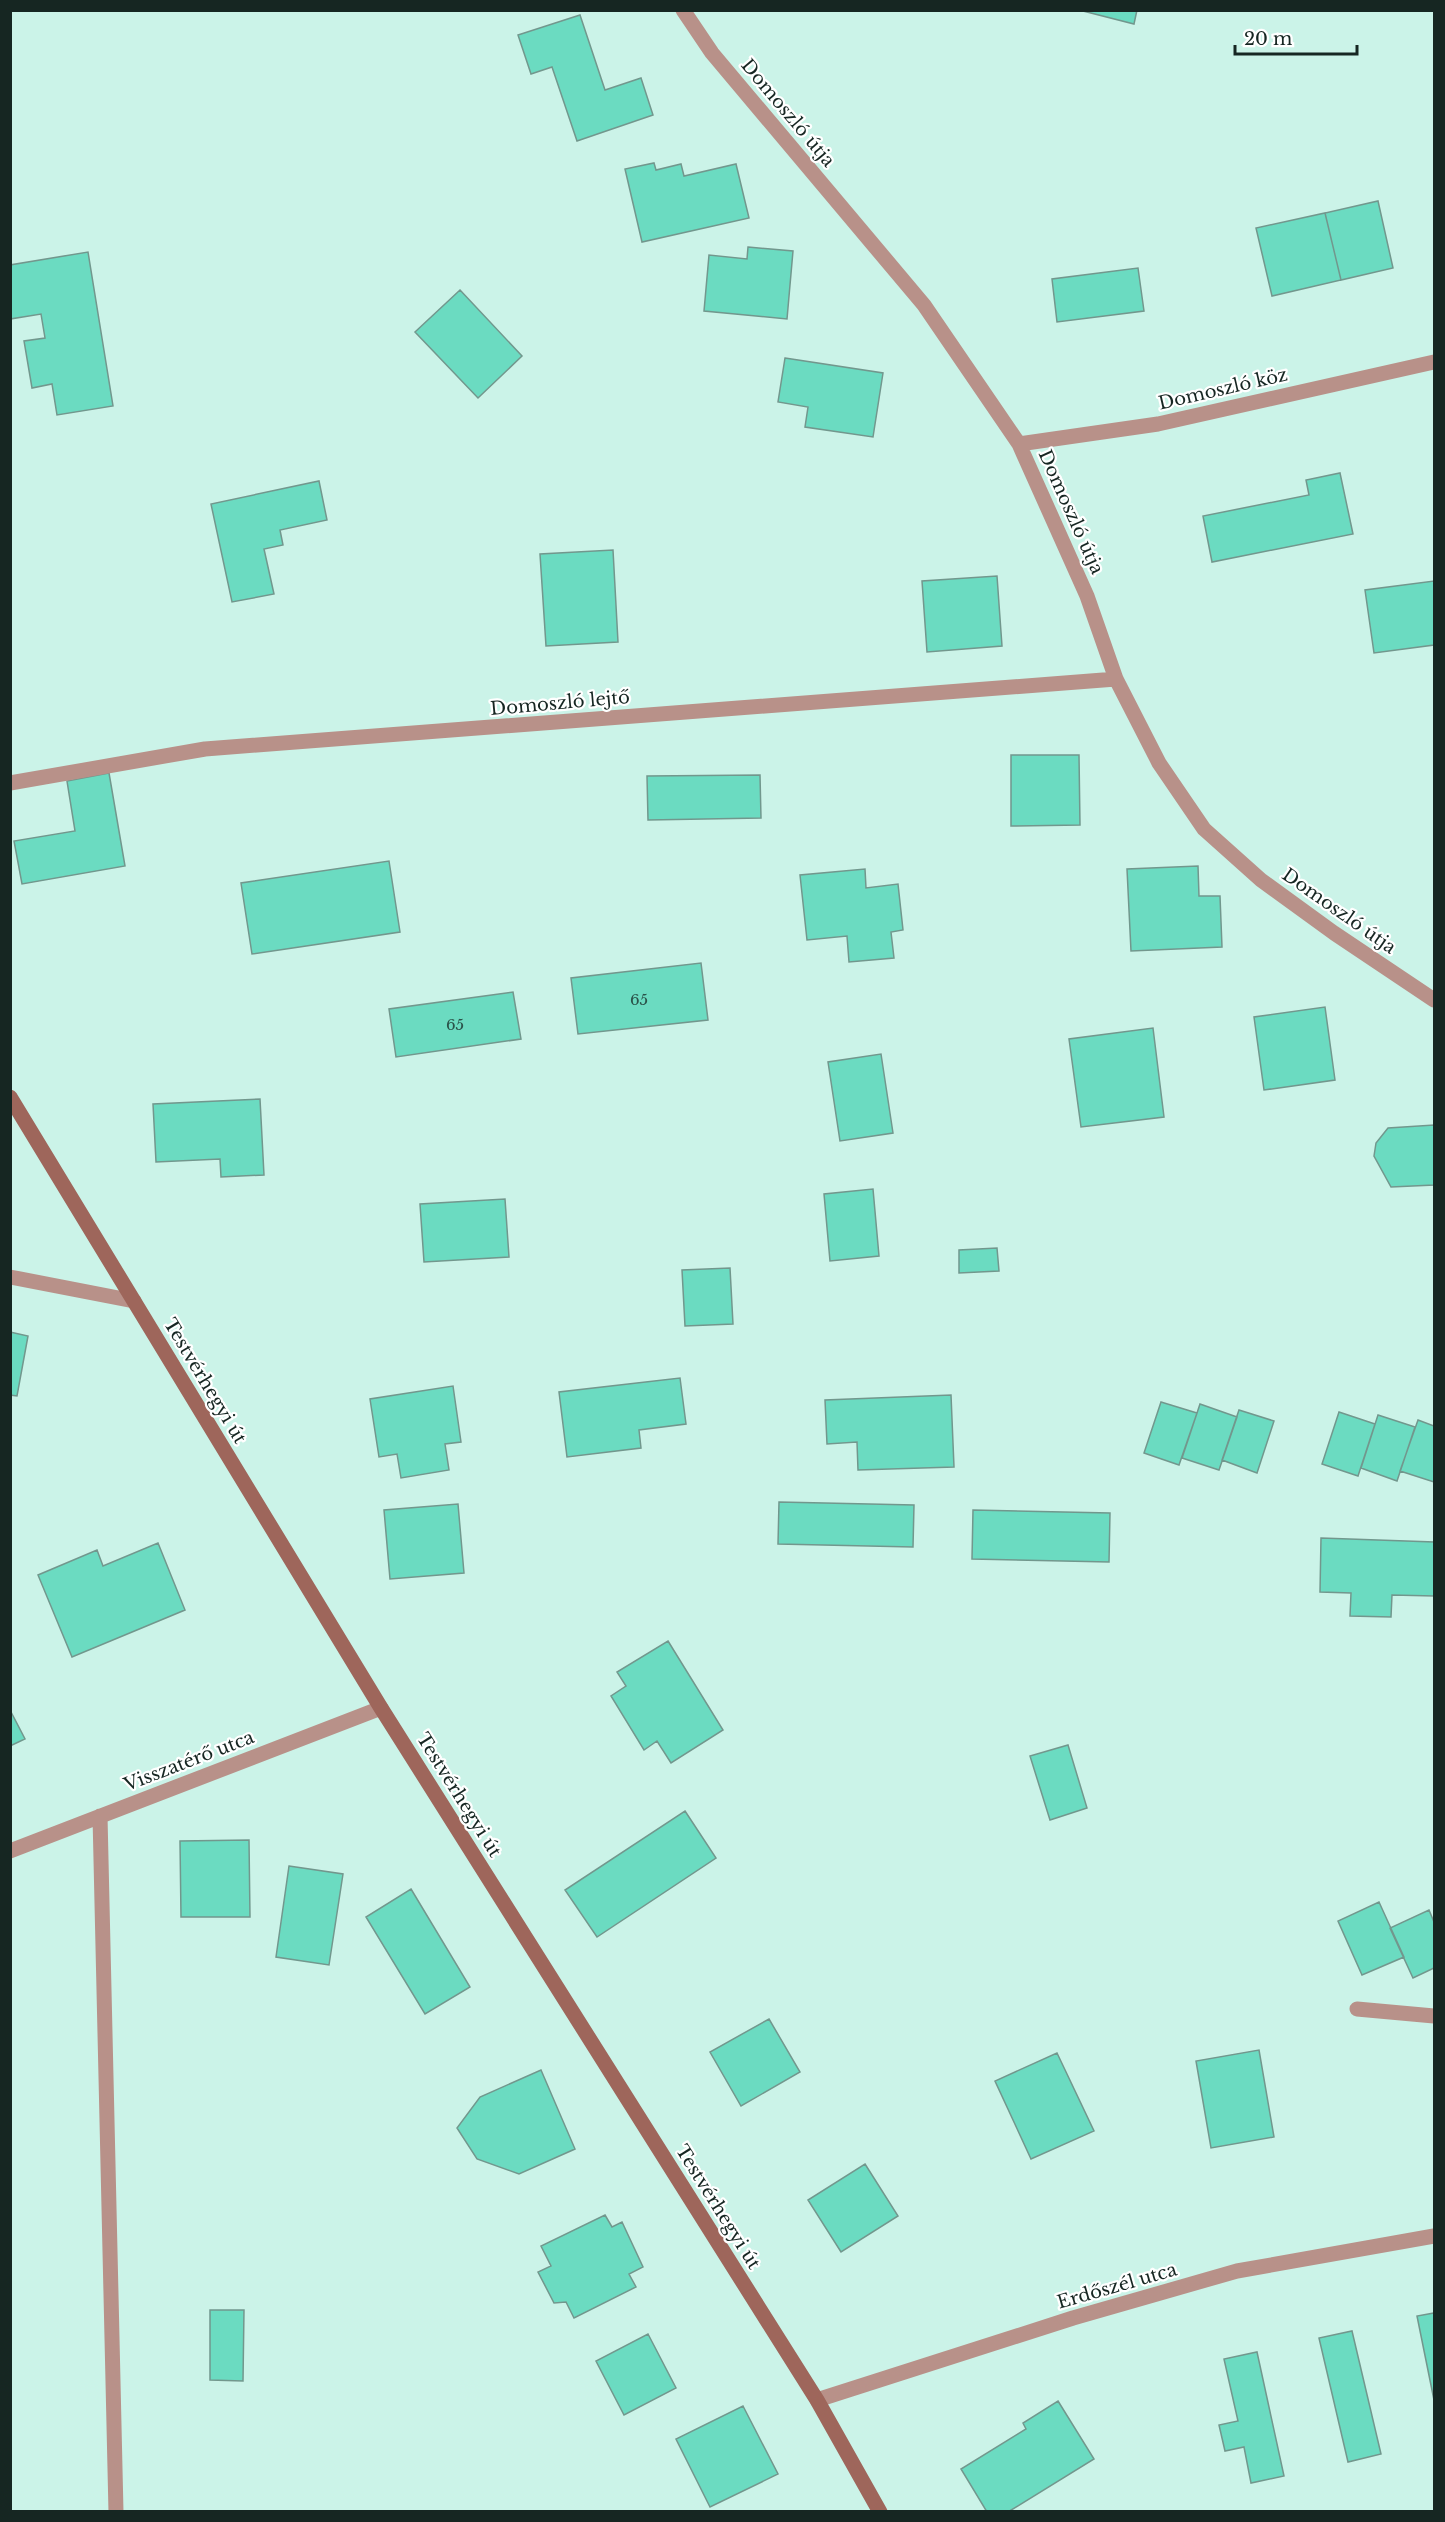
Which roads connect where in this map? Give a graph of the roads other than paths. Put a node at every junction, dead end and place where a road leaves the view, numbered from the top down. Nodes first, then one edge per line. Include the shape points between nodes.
1 (683, 10) edge
2 (1434, 362) edge
3 (1019, 444) junction
4 (1116, 678) junction
5 (10, 783) edge
6 (1434, 1000) edge
7 (10, 1096) edge
8 (10, 1276) edge
9 (134, 1301) junction
10 (381, 1708) junction
11 (100, 1816) junction
12 (10, 1851) edge
13 (1357, 2009) dead end
14 (1434, 2016) edge
15 (1434, 2236) edge
16 (817, 2400) junction
17 (116, 2511) edge
18 (880, 2511) edge

1 - 3 street, Domoszló útja via 712,53 924,305
2 - 3 street, Domoszló köz via 1158,424
3 - 4 street, Domoszló útja via 1087,596
4 - 5 street, Domoszló lejtő via 206,749
4 - 6 street, Domoszló útja via 1159,763 1204,829 1261,880
7 - 9 street, Testvérhegyi út
8 - 9 street
9 - 10 street, Testvérhegyi út
10 - 11 street, Visszatérő utca
10 - 16 street, Testvérhegyi út
11 - 12 street, Visszatérő utca
11 - 17 street
13 - 14 street
15 - 16 street, Erdőszél utca via 1237,2271 1073,2318
16 - 18 street, Testvérhegyi út

